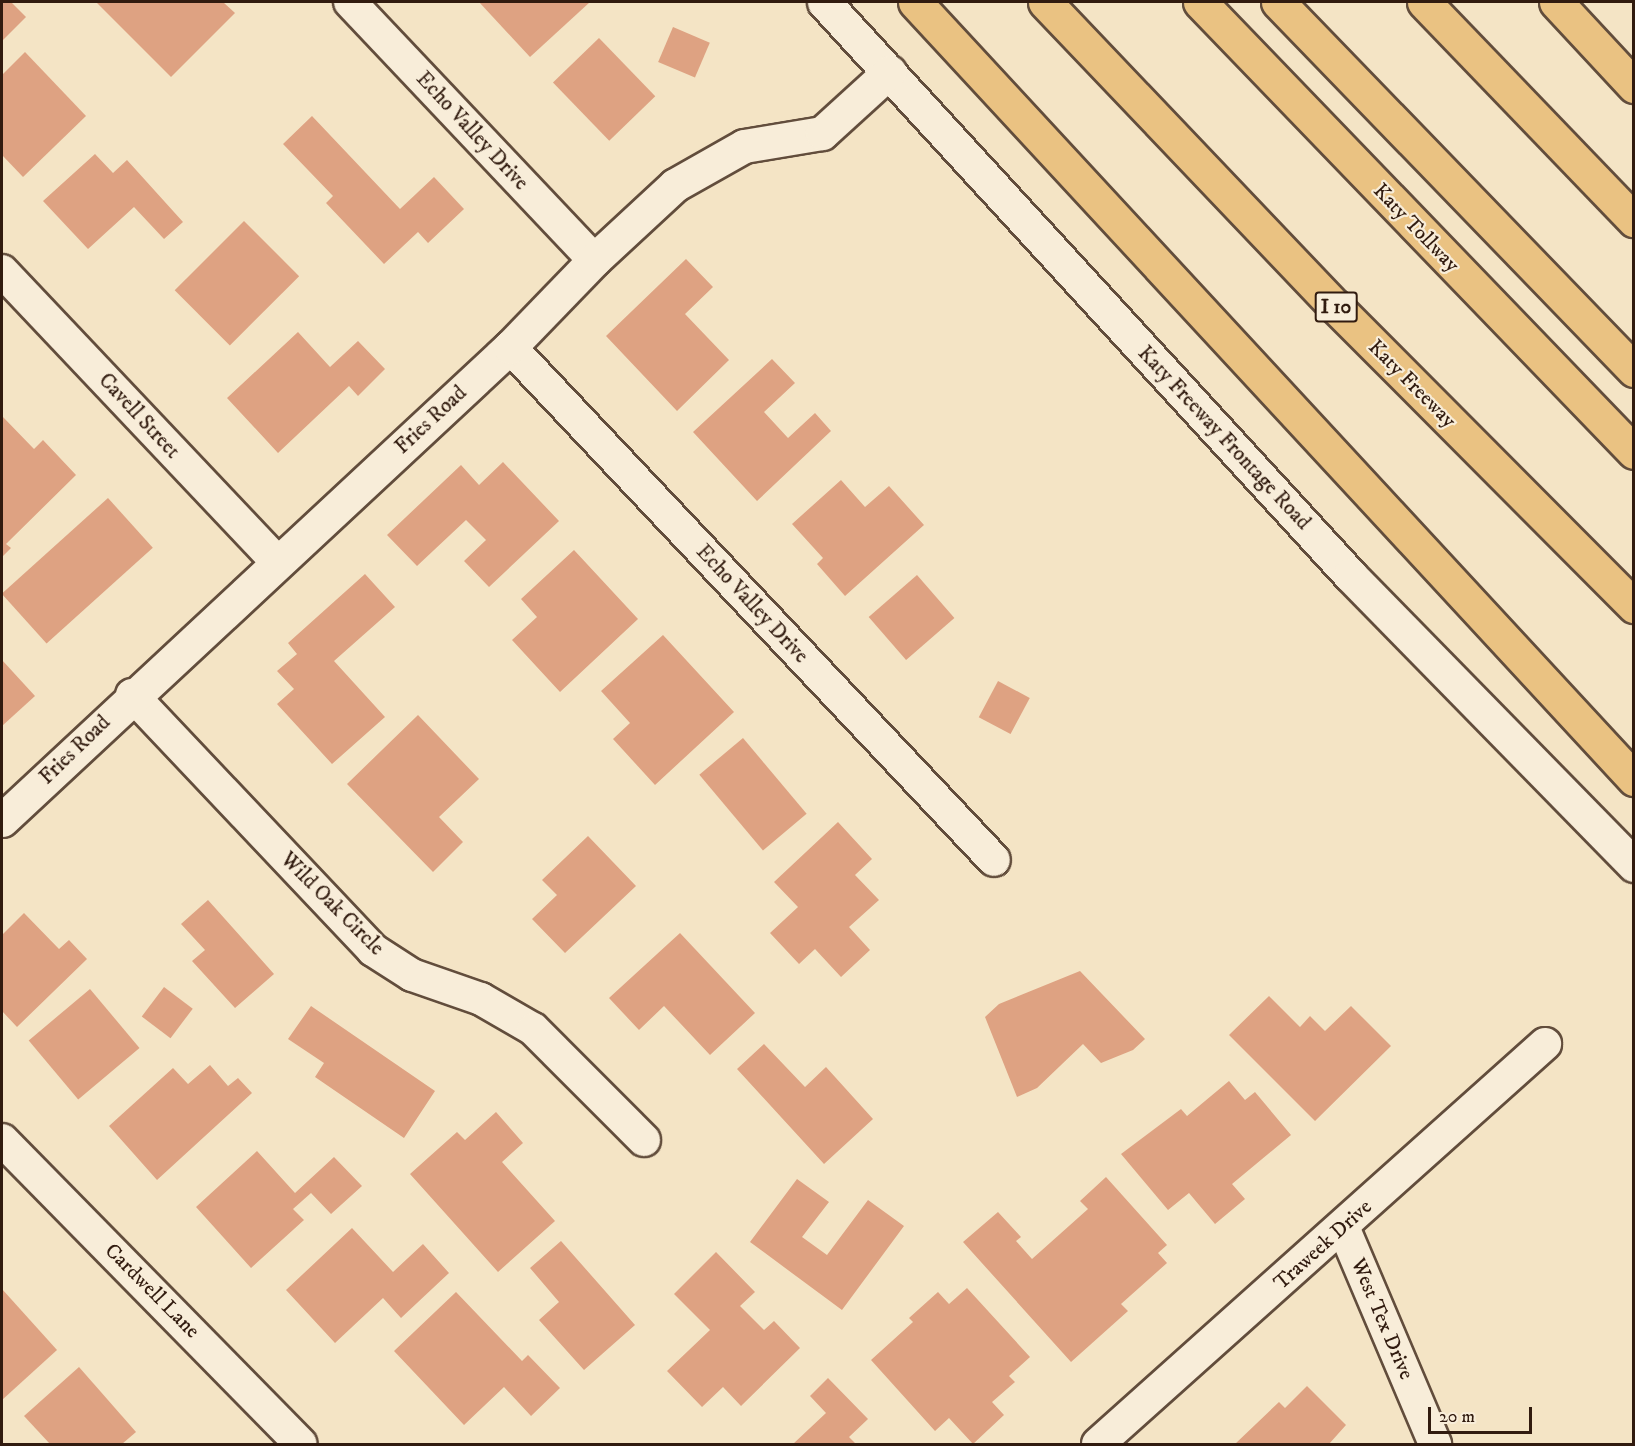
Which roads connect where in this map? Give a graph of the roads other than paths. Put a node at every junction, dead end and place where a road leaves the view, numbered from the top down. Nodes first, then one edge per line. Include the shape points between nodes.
1 (350, 2) edge
2 (824, 2) edge
3 (915, 2) edge
4 (1045, 2) edge
5 (1200, 2) edge
6 (1278, 2) edge
7 (1424, 2) edge
8 (1556, 2) edge
9 (889, 72) junction
10 (1634, 86) edge
11 (1634, 220) edge
12 (594, 260) junction
13 (2, 271) edge
14 (510, 347) junction
15 (1634, 370) edge
16 (1634, 452) edge
17 (277, 562) junction
18 (1634, 606) edge
19 (132, 695) junction
20 (1634, 778) edge
21 (2, 820) edge
22 (994, 860) dead end
23 (1634, 865) edge
24 (1545, 1044) dead end
25 (2, 1140) edge
26 (644, 1140) dead end
27 (1343, 1227) junction
28 (301, 1444) edge
29 (1098, 1444) edge
30 (1435, 1444) edge

1 - 12 street, Echo Valley Drive
2 - 9 street, Katy Freeway Frontage Road
3 - 20 highway
4 - 18 highway, Katy Freeway / I 10 via 1335,306
5 - 16 highway, Katy Tollway
6 - 15 highway
7 - 11 highway
8 - 10 highway
9 - 12 street, Fries Road via 822,133 744,146 675,185
9 - 23 street, Katy Freeway Frontage Road via 1350,575
12 - 14 street, Fries Road
13 - 17 street, Cavell Street
14 - 17 street, Fries Road
14 - 22 street, Echo Valley Drive
17 - 19 street, Fries Road
19 - 21 street, Fries Road
19 - 26 street, Wild Oak Circle via 373,950 412,975 481,999 533,1029
24 - 27 street, Traweek Drive
25 - 28 street, Cardwell Lane
27 - 29 street, Traweek Drive
27 - 30 street, West Tex Drive

